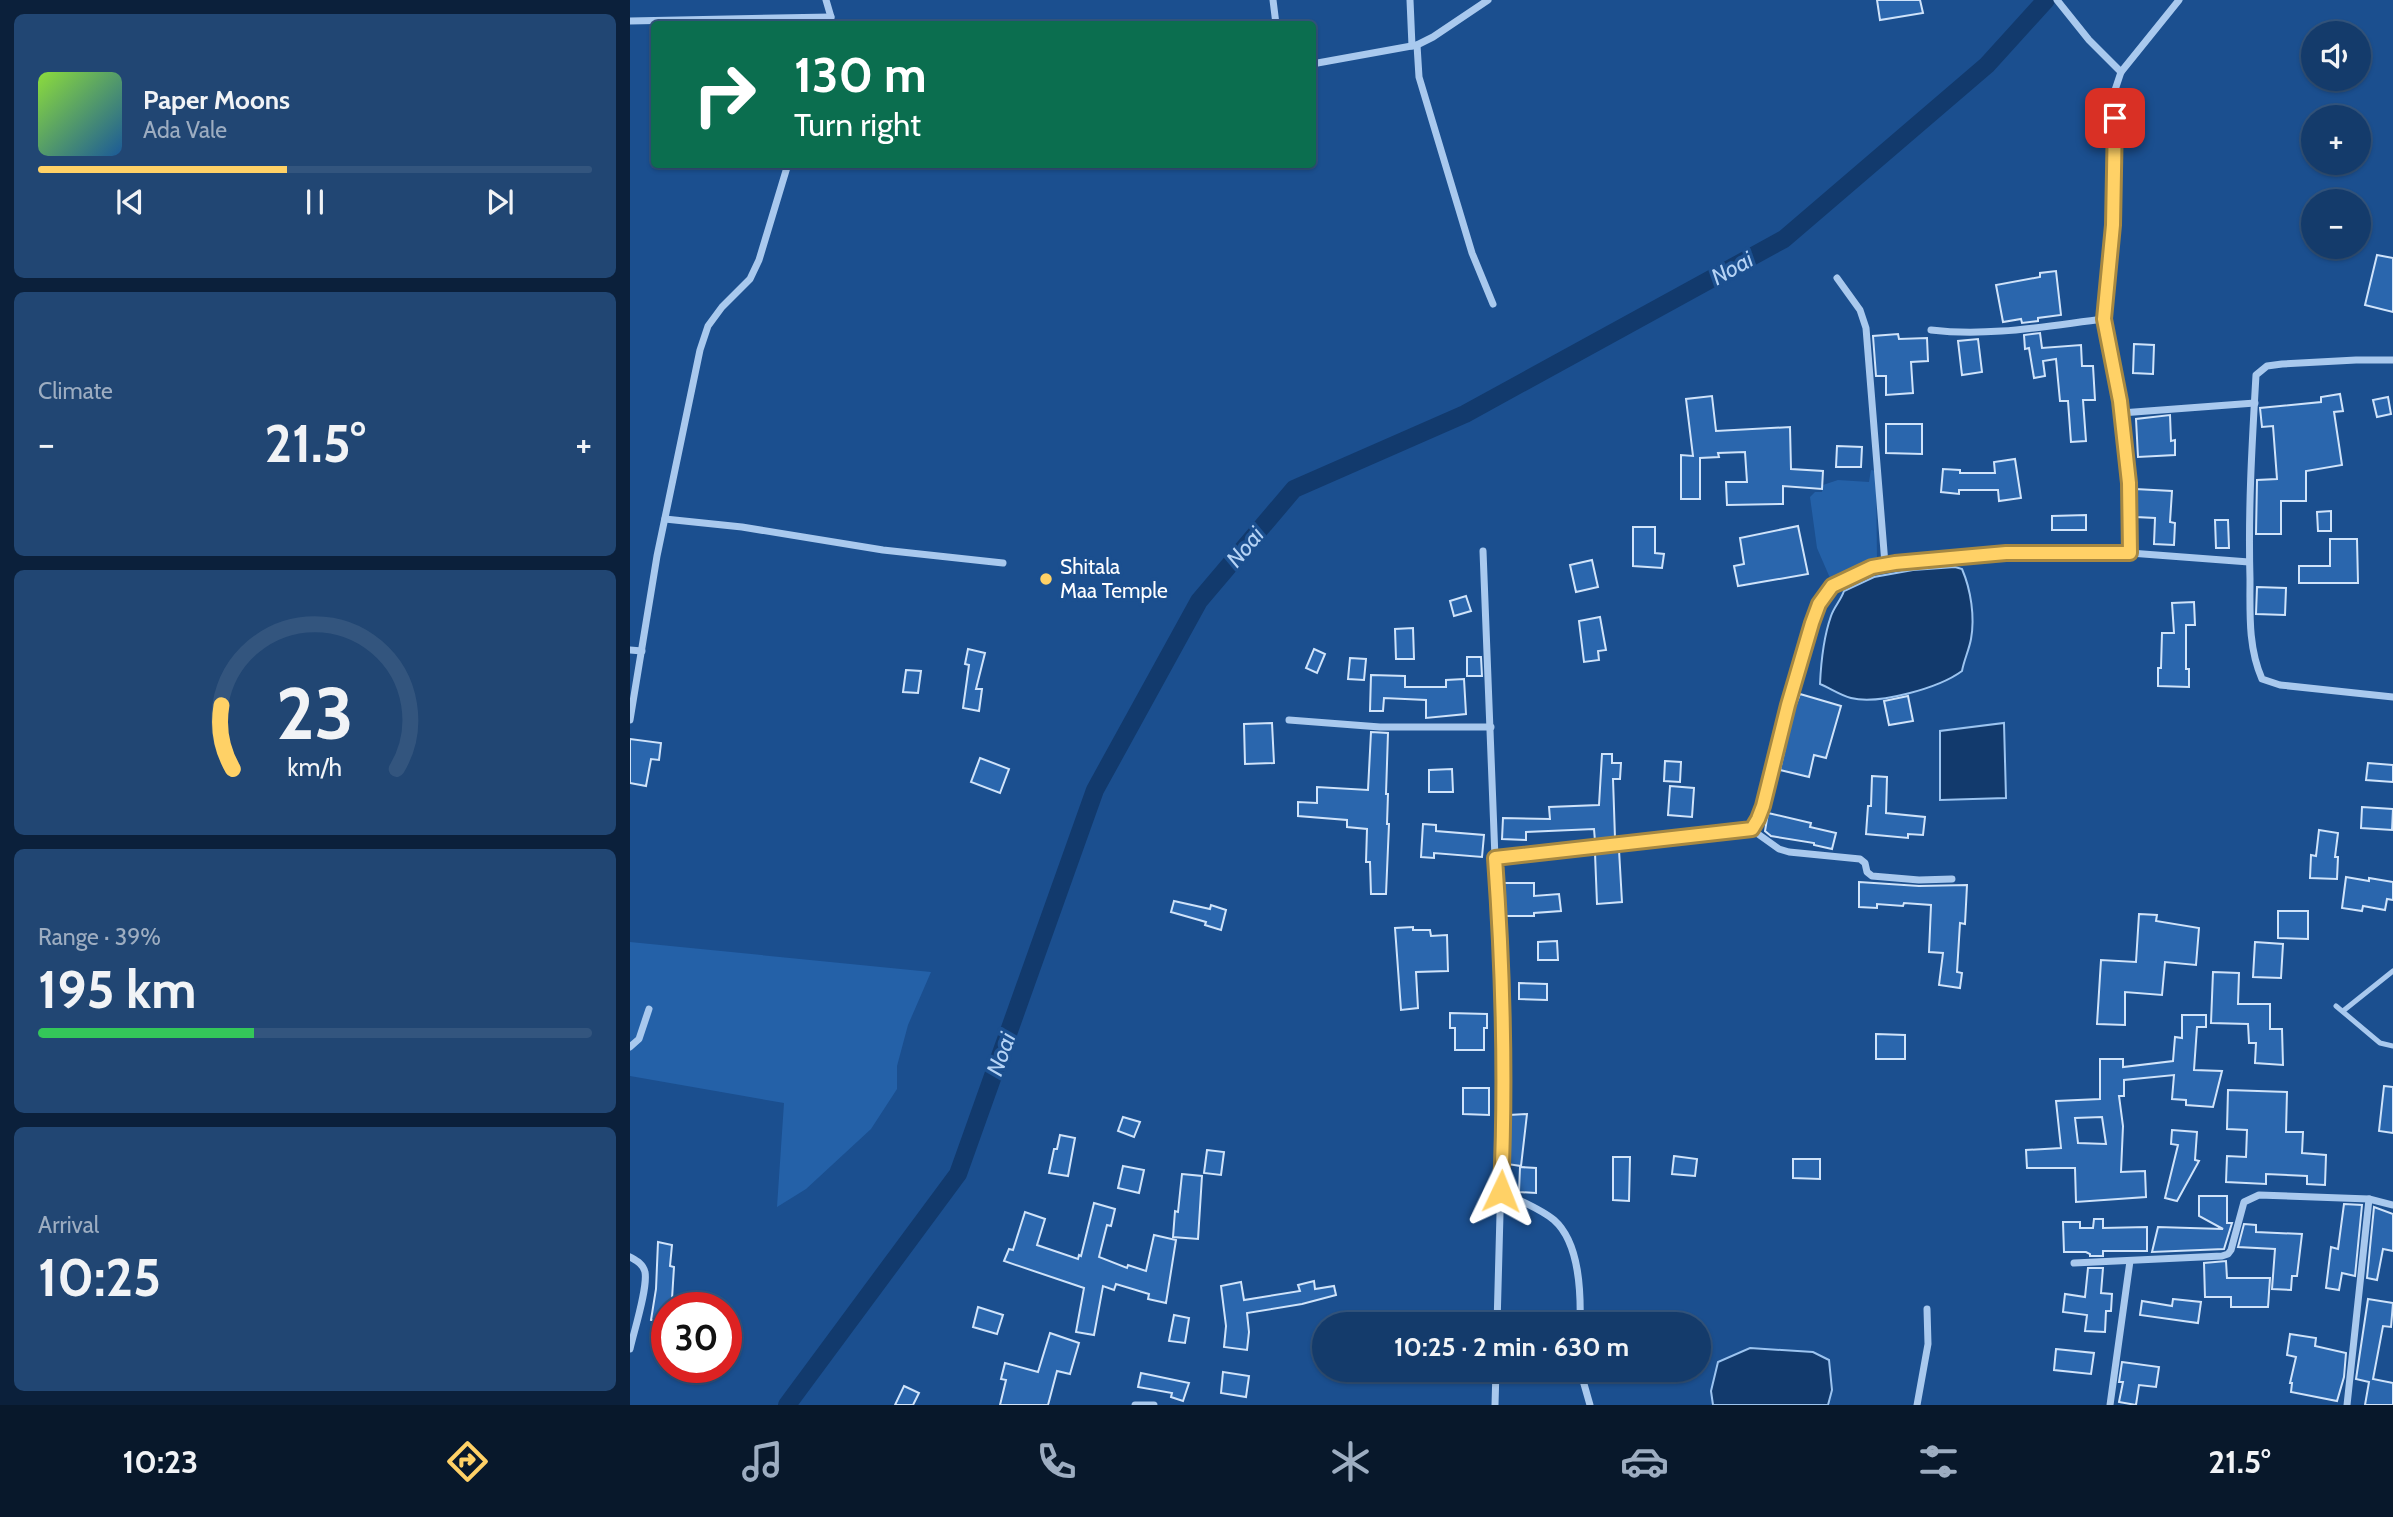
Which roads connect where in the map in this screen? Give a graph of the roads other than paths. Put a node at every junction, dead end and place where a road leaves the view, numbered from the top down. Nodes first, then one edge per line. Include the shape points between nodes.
1 (826, 0) edge
2 (1273, 0) edge
3 (1410, 0) edge
4 (1488, 0) edge
5 (2057, 0) edge
6 (2179, 0) edge
7 (630, 20) edge
8 (830, 21) edge
9 (1276, 21) edge
10 (1414, 45) junction
11 (1316, 63) edge
12 (2121, 72) junction
13 (787, 168) edge
14 (1837, 278) dead end
15 (1493, 304) dead end
16 (2104, 319) junction
17 (1931, 330) dead end
18 (2393, 360) edge
19 (2255, 402) junction
20 (2122, 413) junction
21 (665, 519) junction
22 (1483, 551) dead end
23 (2130, 553) junction
24 (2249, 562) junction
25 (1003, 563) dead end
26 (1885, 565) junction
27 (630, 650) edge
28 (642, 651) junction
29 (2393, 697) edge
30 (630, 720) edge
31 (1289, 720) dead end
32 (1491, 727) junction
33 (1752, 829) junction
34 (1495, 858) junction
35 (1952, 879) dead end
36 (2393, 971) edge
37 (2336, 1006) dead end
38 (649, 1009) dead end
39 (2343, 1011) junction
40 (2393, 1046) edge
41 (630, 1047) edge
42 (1501, 1191) junction
43 (2369, 1199) junction
44 (2393, 1205) edge
45 (630, 1258) edge
46 (2130, 1261) junction
47 (2074, 1263) dead end
48 (1927, 1309) dead end
49 (1497, 1312) edge
50 (1579, 1312) edge
51 (630, 1349) edge
52 (1496, 1382) edge
53 (1583, 1382) edge
54 (1135, 1405) edge
55 (1154, 1405) edge
56 (1495, 1405) edge
57 (1590, 1405) edge
58 (1917, 1405) edge
59 (2110, 1405) edge
60 (2347, 1405) edge

1 - 8 street
2 - 9 street
3 - 10 street
4 - 10 street
5 - 12 street
6 - 12 street
7 - 8 street
10 - 11 street
10 - 15 street via 1419,77 1472,253
12 - 16 street via 2116,90 2113,225
13 - 21 street via 750,279 708,327
14 - 26 street via 1860,310 1866,328
16 - 17 street via 1986,333
16 - 20 street
18 - 19 street via 2267,366 2256,376
19 - 20 street
19 - 24 street
20 - 23 street
21 - 25 street
21 - 28 street
22 - 32 street
23 - 24 street
23 - 26 street via 2006,553
24 - 29 street via 2254,661 2262,679
26 - 33 street via 1832,586 1819,604 1763,806
27 - 28 street
28 - 30 street
31 - 32 street via 1380,727
32 - 34 street
33 - 34 street
33 - 35 street via 1789,852 1860,859 1872,876
34 - 42 street via 1503,975
36 - 39 lane
37 - 39 lane
38 - 41 street via 639,1039
39 - 40 lane via 2379,1043
42 - 49 street
42 - 50 street via 1562,1228 1576,1267
43 - 44 street
43 - 46 street via 2259,1195 2244,1202 2228,1254
43 - 60 street
45 - 51 street via 645,1270 645,1282
46 - 47 street
46 - 59 street
48 - 58 street via 1928,1345
52 - 56 street
53 - 57 street
54 - 55 street

